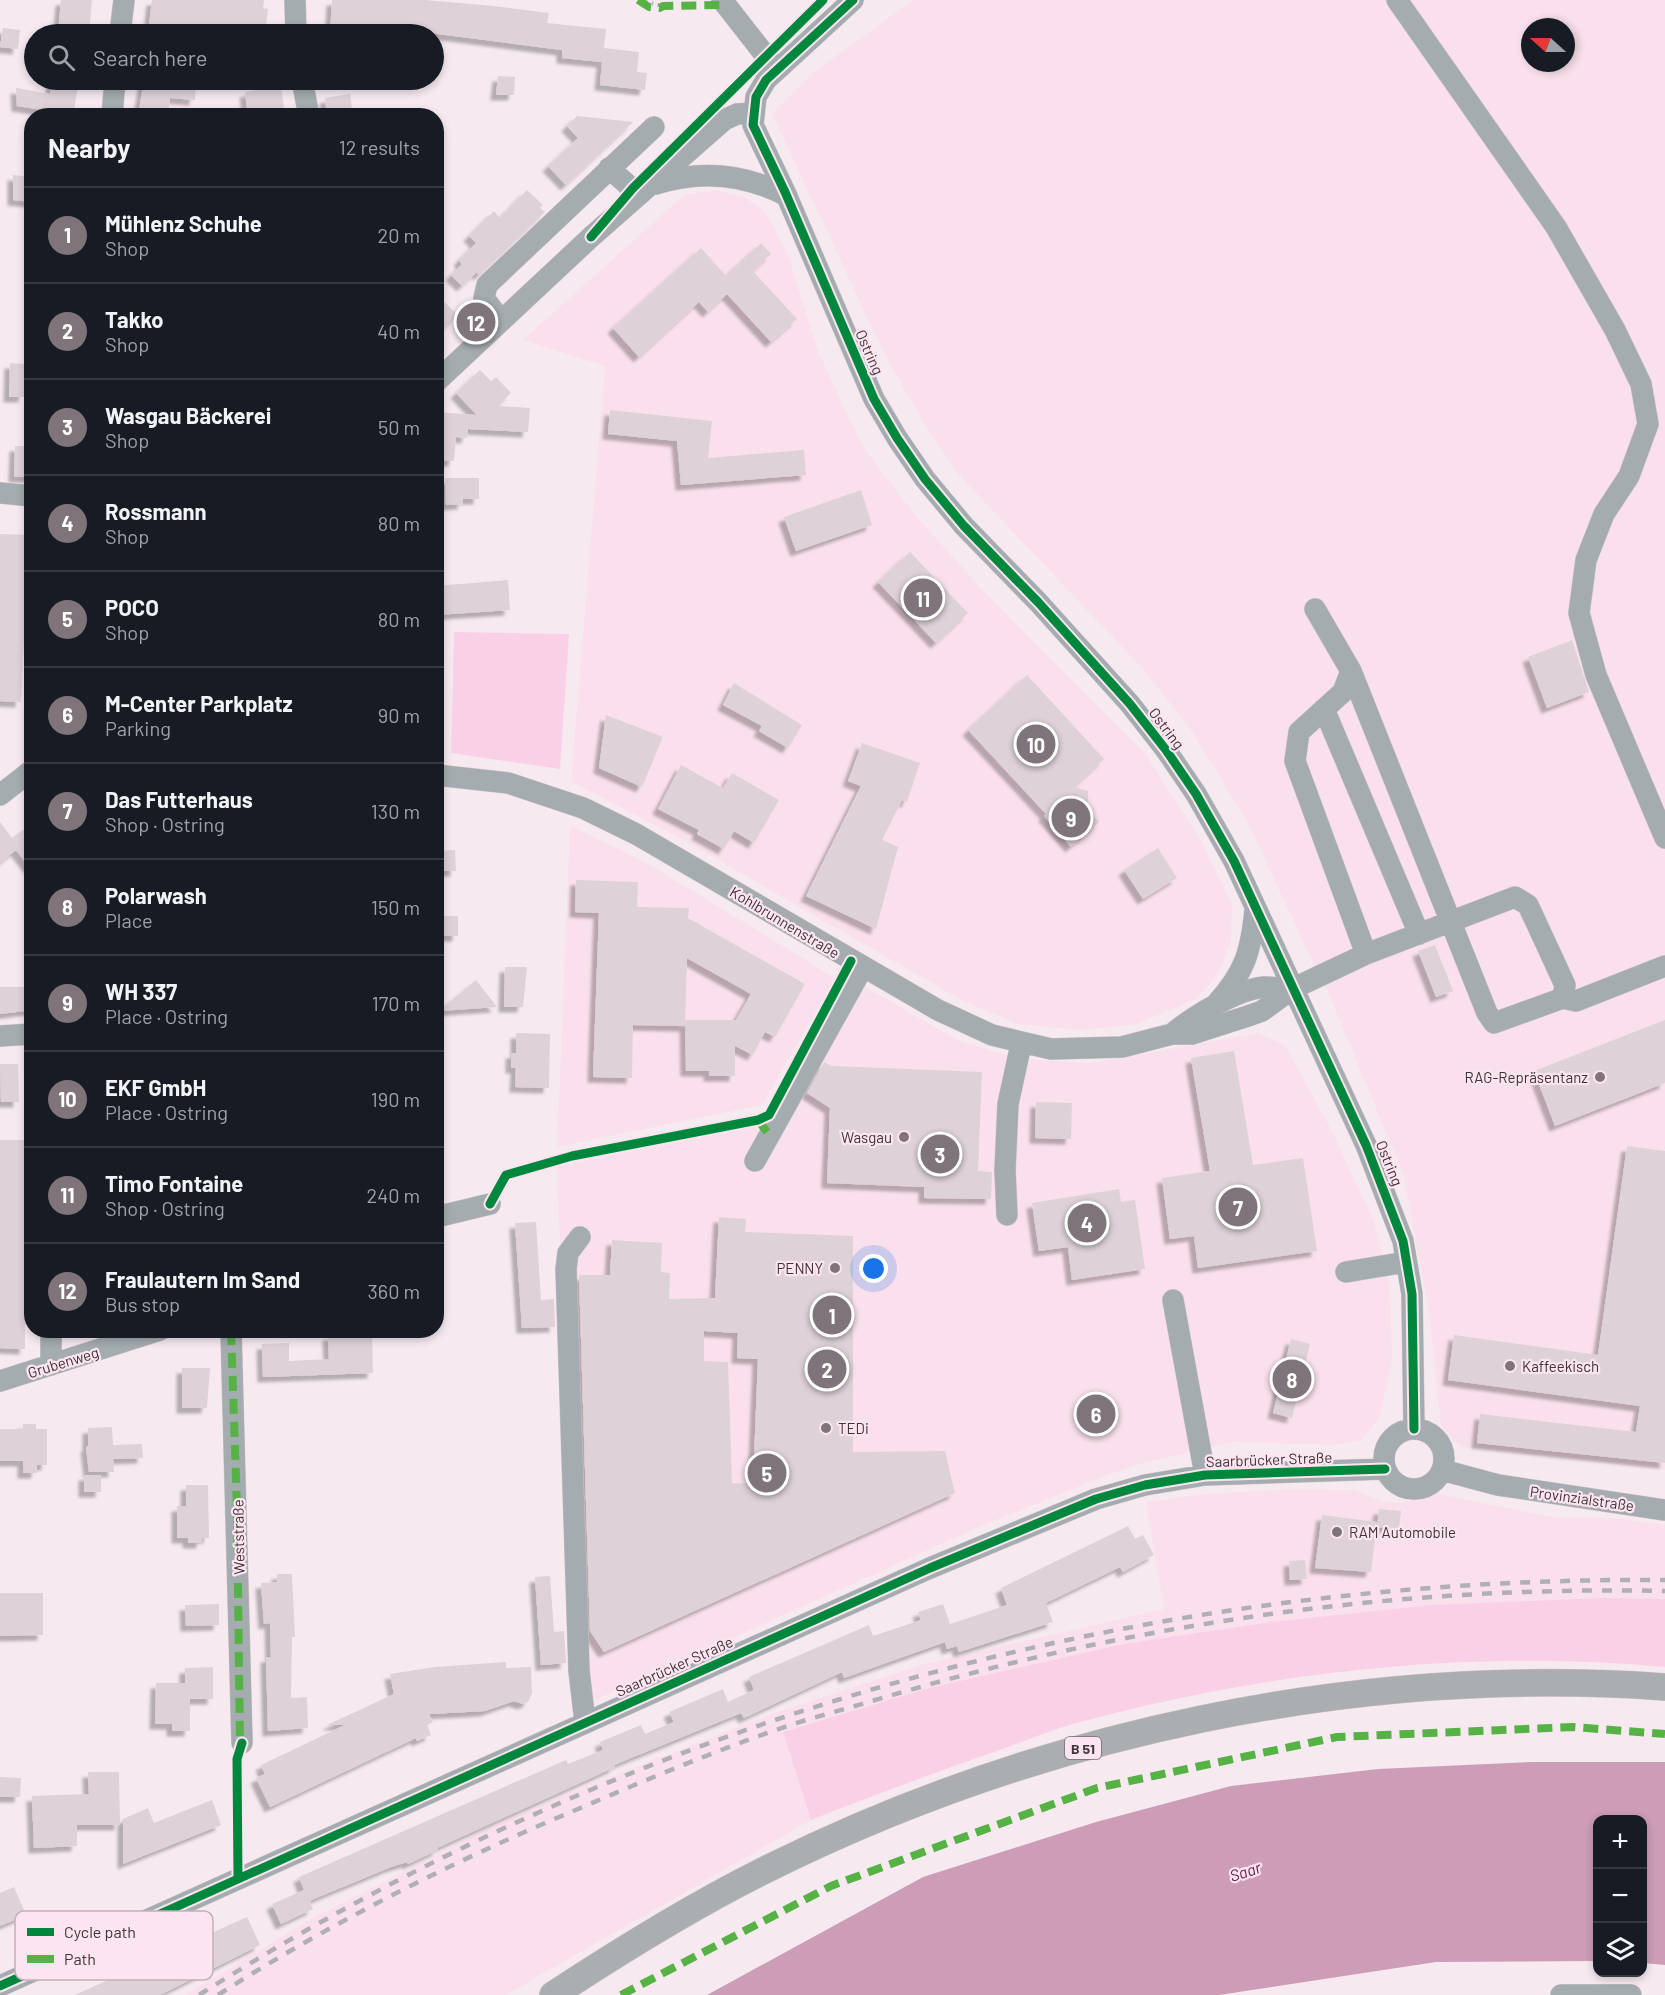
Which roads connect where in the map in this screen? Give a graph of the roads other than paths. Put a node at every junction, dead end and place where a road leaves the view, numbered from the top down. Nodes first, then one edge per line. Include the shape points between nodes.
1 (124, 0) edge
2 (295, 0) edge
3 (722, 0) edge
4 (853, 0) edge
5 (1397, 0) edge
6 (121, 24) edge
7 (296, 24) edge
8 (776, 69) junction
9 (115, 90) edge
10 (305, 90) edge
11 (112, 108) edge
12 (308, 108) edge
13 (752, 113) junction
14 (654, 127) dead end
15 (609, 168) junction
16 (644, 190) junction
17 (787, 196) junction
18 (501, 321) junction
19 (444, 374) edge
20 (0, 493) edge
21 (24, 495) edge
22 (1315, 609) dead end
23 (1351, 671) junction
24 (1324, 709) junction
25 (444, 776) edge
26 (24, 777) edge
27 (0, 795) edge
28 (1665, 838) edge
29 (1256, 909) junction
30 (1452, 922) junction
31 (1419, 934) junction
32 (1366, 954) junction
33 (1665, 966) edge
34 (862, 968) junction
35 (1292, 988) junction
36 (1563, 998) junction
37 (1212, 1008) junction
38 (24, 1034) edge
39 (1172, 1034) junction
40 (0, 1036) edge
41 (1021, 1044) junction
42 (755, 1161) dead end
43 (490, 1204) dead end
44 (444, 1215) edge
45 (1007, 1215) dead end
46 (580, 1237) dead end
47 (1407, 1262) junction
48 (1346, 1272) dead end
49 (1173, 1300) dead end
50 (51, 1338) edge
51 (135, 1338) edge
52 (231, 1338) edge
53 (51, 1365) junction
54 (0, 1381) edge
55 (1414, 1429) junction
56 (1385, 1469) junction
57 (1442, 1470) junction
58 (1205, 1475) junction
59 (1665, 1510) edge
60 (1665, 1687) edge
61 (585, 1722) junction
62 (242, 1743) dead end
63 (166, 1911) edge
64 (15, 1979) edge
65 (0, 1986) edge
66 (553, 1995) edge
67 (1561, 1995) edge
68 (1631, 1995) edge

1 - 6 street
2 - 7 street
3 - 8 street
4 - 8 street
5 - 28 street via 1557,227 1616,330 1641,384 1648,424 1629,476 1604,514 1586,560 1579,613 1596,675
8 - 13 street via 756,97
9 - 11 street
10 - 12 street
13 - 16 street via 724,120
13 - 17 street, Ostring via 753,125
14 - 15 street
15 - 16 street
15 - 18 street via 487,285 484,297
16 - 17 street via 679,177 706,174 739,178
16 - 18 street
17 - 29 street, Ostring via 874,399 897,438 964,526 1099,667 1166,750 1234,861
18 - 19 street
20 - 21 street
22 - 23 street
23 - 24 street via 1343,692
23 - 30 street
24 - 31 street
24 - 32 street via 1299,732 1294,761
25 - 34 street, Kohlbrunnenstraße via 508,783 584,808 636,834
26 - 27 street
29 - 35 street, Ostring
29 - 37 street, Kohlbrunnenstraße via 1245,963 1232,986
30 - 31 street
30 - 36 street via 1494,1023
30 - 36 street via 1515,897 1528,905 1565,985
31 - 32 street
32 - 35 street
33 - 36 street via 1576,1001
34 - 41 street, Kohlbrunnenstraße via 968,1025
34 - 42 street
35 - 37 street, Kohlbrunnenstraße via 1263,987
35 - 39 street, Kohlbrunnenstraße via 1255,1014 1192,1035
35 - 47 street, Ostring via 1366,1145
37 - 39 street, Kohlbrunnenstraße
38 - 40 street
39 - 41 street, Kohlbrunnenstraße via 1122,1047 1087,1050
41 - 45 street via 1008,1104
43 - 44 street
46 - 61 street via 568,1253 566,1269 579,1671
47 - 48 street
47 - 55 street, Ostring via 1412,1293
49 - 58 street
50 - 53 street
51 - 53 street, Grubenweg
52 - 62 street, Weststraße
53 - 54 street, Grubenweg
55 - 56 street via 1389,1442
55 - 57 street via 1438,1442 1444,1461
56 - 57 street via 1395,1483 1411,1490 1430,1485
56 - 58 street, Saarbrücker Straße
57 - 59 street, Provinzialstraße via 1498,1485
58 - 61 street, Saarbrücker Straße via 1145,1485 1056,1515
60 - 66 main road, B 51 via 1559,1682 1407,1689 1279,1705 1107,1741 977,1781 827,1841 691,1910
61 - 63 street, Saarbrücker Straße
64 - 65 street, Saarbrücker Straße
67 - 68 street

